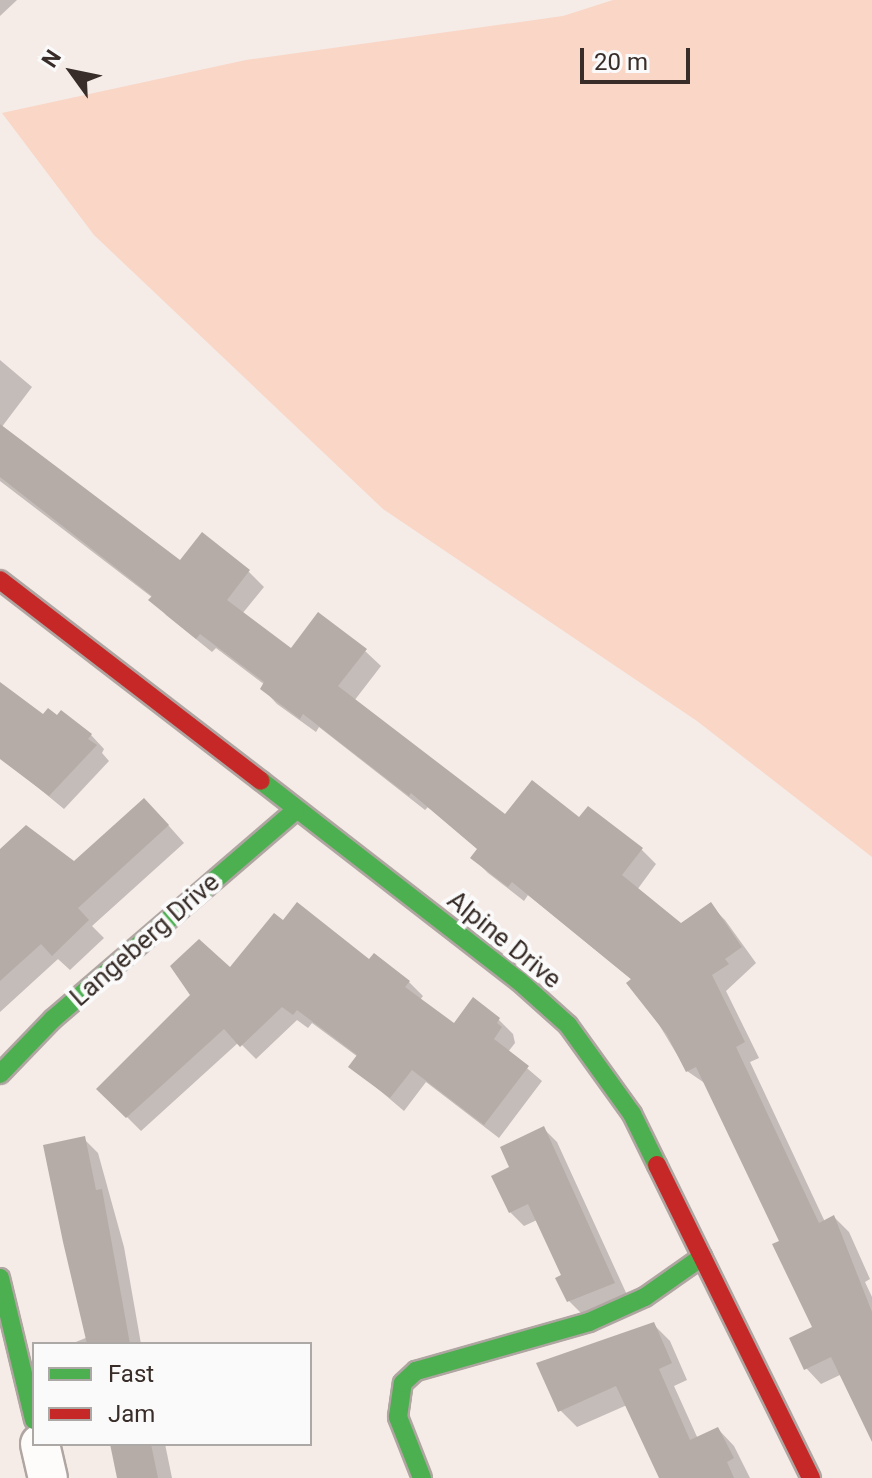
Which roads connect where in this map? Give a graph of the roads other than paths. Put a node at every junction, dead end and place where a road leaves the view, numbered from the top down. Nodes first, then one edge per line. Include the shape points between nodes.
1 (0, 580) edge
2 (295, 811) junction
3 (0, 1074) edge
4 (702, 1257) junction
5 (0, 1278) edge
6 (32, 1412) edge
7 (40, 1446) edge
8 (48, 1478) edge
9 (422, 1478) edge
10 (811, 1478) edge

1 - 2 street, Alpine Drive
2 - 3 street, Langeberg Drive via 53,1019
2 - 4 street, Alpine Drive via 519,981 568,1025 632,1114
4 - 9 street via 645,1297 589,1322 416,1371 403,1383 398,1417
4 - 10 street, Alpine Drive
5 - 6 street
7 - 8 street

